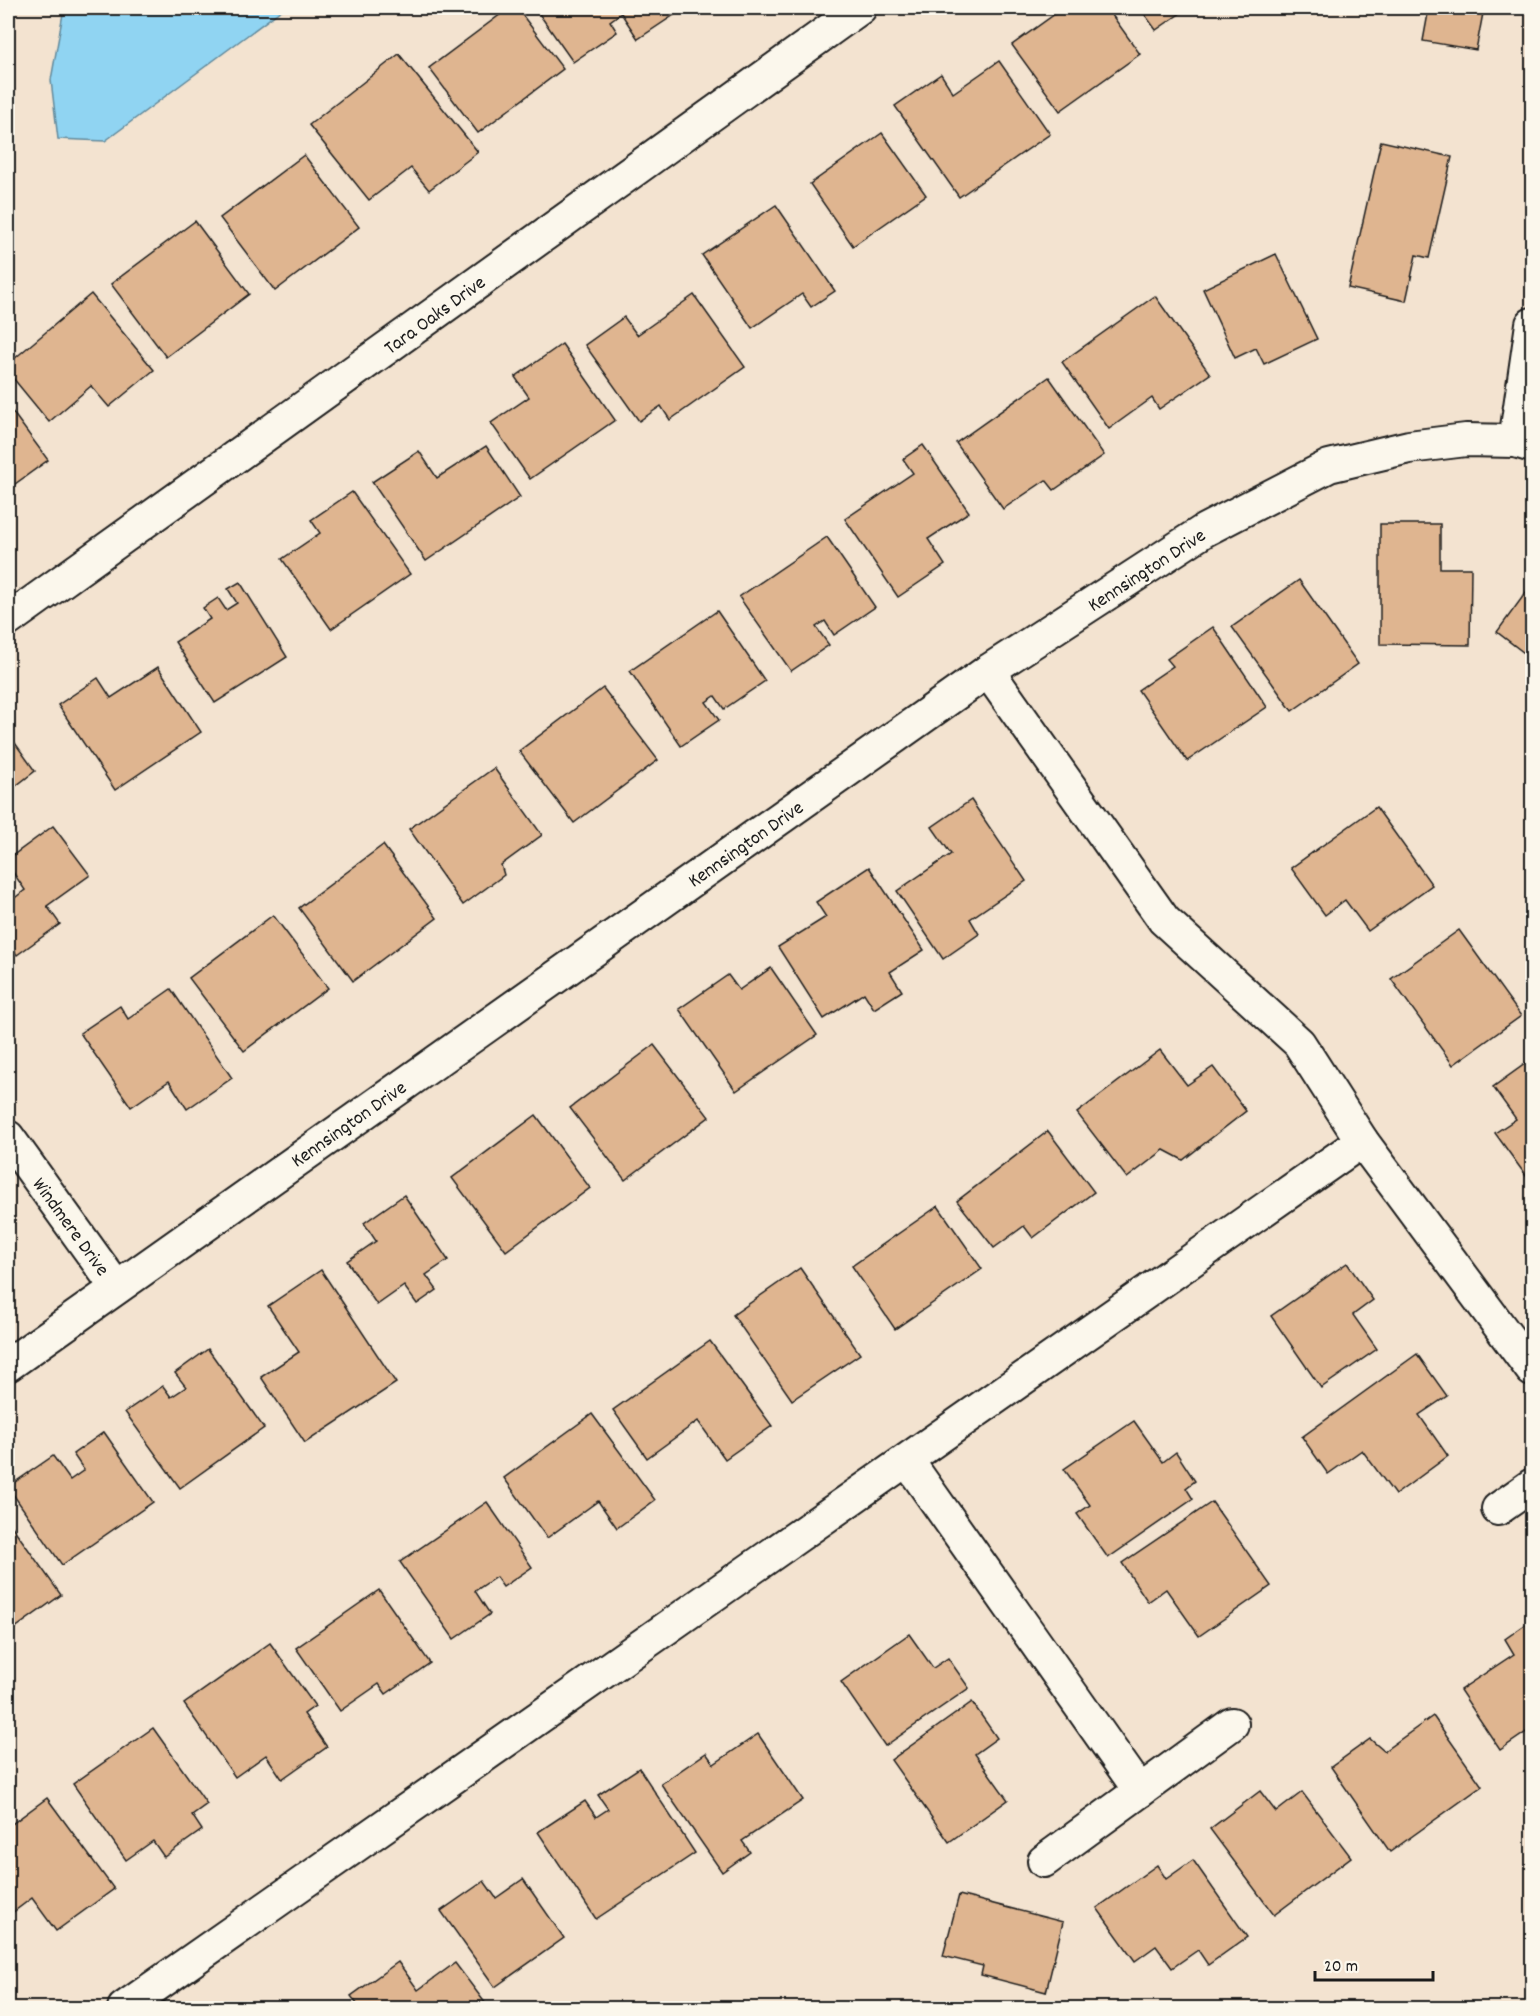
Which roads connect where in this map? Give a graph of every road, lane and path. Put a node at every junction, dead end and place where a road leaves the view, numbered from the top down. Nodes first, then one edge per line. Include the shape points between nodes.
1 (860, 8) edge
2 (1533, 324) edge
3 (1524, 444) edge
4 (8, 620) edge
5 (988, 671) junction
6 (8, 1137) edge
7 (1362, 1141) junction
8 (116, 1287) junction
9 (8, 1365) edge
10 (1533, 1370) edge
11 (907, 1460) junction
12 (1533, 1485) edge
13 (1498, 1509) dead end
14 (1232, 1724) dead end
15 (1140, 1791) junction
16 (1044, 1861) dead end
17 (124, 2008) edge

1 - 4 street, Tara Oaks Drive
2 - 3 street
3 - 5 street, Kennsington Drive via 1466,440 1409,447 1329,466 1205,530
5 - 7 street via 1164,920 1299,1043
5 - 8 street, Kennsington Drive
6 - 8 street, Windmere Drive
7 - 10 street
7 - 11 street
8 - 9 street, Kennsington Drive
11 - 15 street
11 - 17 street
12 - 13 street
14 - 15 street
15 - 16 street

